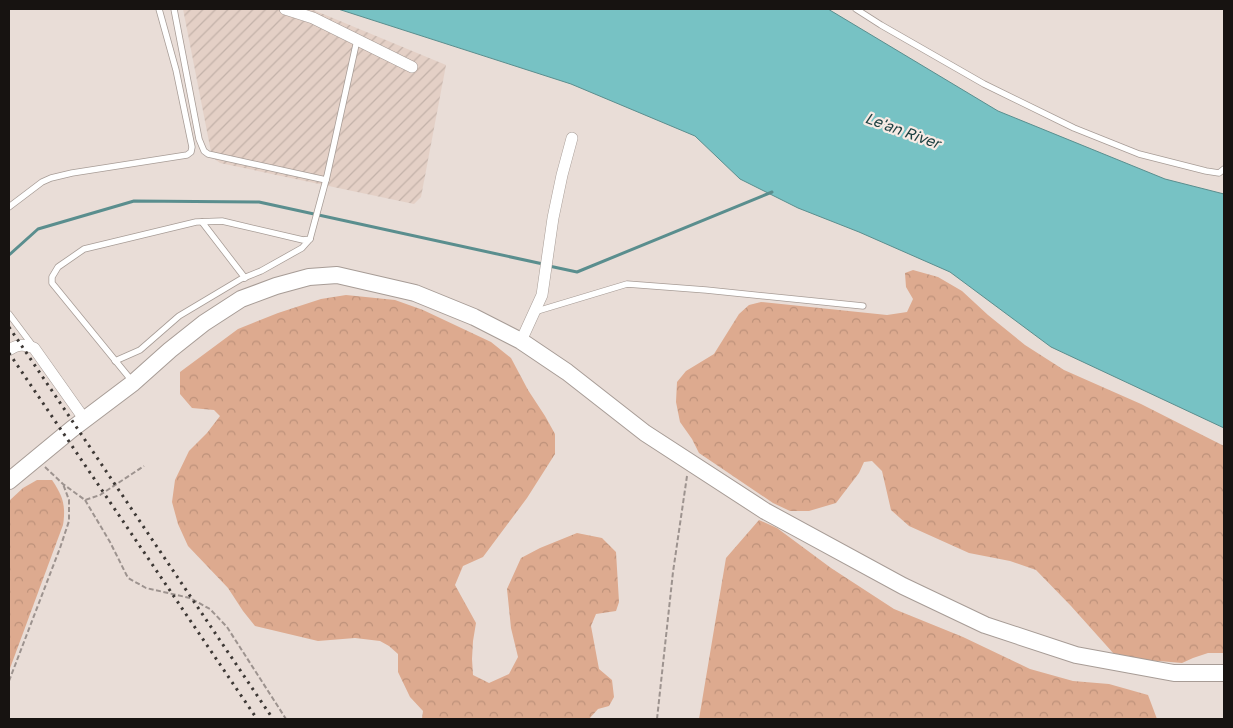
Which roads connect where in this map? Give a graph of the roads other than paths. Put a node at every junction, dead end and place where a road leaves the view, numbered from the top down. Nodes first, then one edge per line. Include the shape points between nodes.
1 (159, 9) edge
2 (174, 9) edge
3 (285, 9) edge
4 (856, 9) edge
5 (357, 40) junction
6 (412, 67) dead end
7 (572, 138) dead end
8 (1224, 169) edge
9 (326, 180) junction
10 (9, 207) edge
11 (202, 222) junction
12 (310, 239) junction
13 (245, 278) junction
14 (863, 306) dead end
15 (534, 312) junction
16 (9, 314) edge
17 (521, 341) junction
18 (34, 348) junction
19 (9, 350) edge
20 (115, 361) junction
21 (133, 383) junction
22 (85, 420) junction
23 (9, 481) edge
24 (1224, 673) edge

1 - 10 lane via 176,70 191,152 51,178
2 - 9 lane via 204,151
3 - 5 street via 313,18
4 - 8 lane via 984,84 1074,128 1140,154 1206,171 1219,173
5 - 6 street
5 - 9 lane
7 - 15 street via 552,218 542,295
9 - 12 lane
11 - 12 lane via 222,221
11 - 13 lane
11 - 20 lane via 84,249 58,267 52,283
12 - 13 lane via 302,248
13 - 20 lane via 179,316 140,350
14 - 15 lane via 627,284
15 - 17 street
16 - 18 lane
17 - 21 street via 415,293 337,275 309,277 241,299 170,350
17 - 24 street via 567,372 645,433 765,511 903,586 985,625 1076,655 1174,673
18 - 19 street via 16,345
18 - 22 street
20 - 21 lane
21 - 22 street
22 - 23 street

